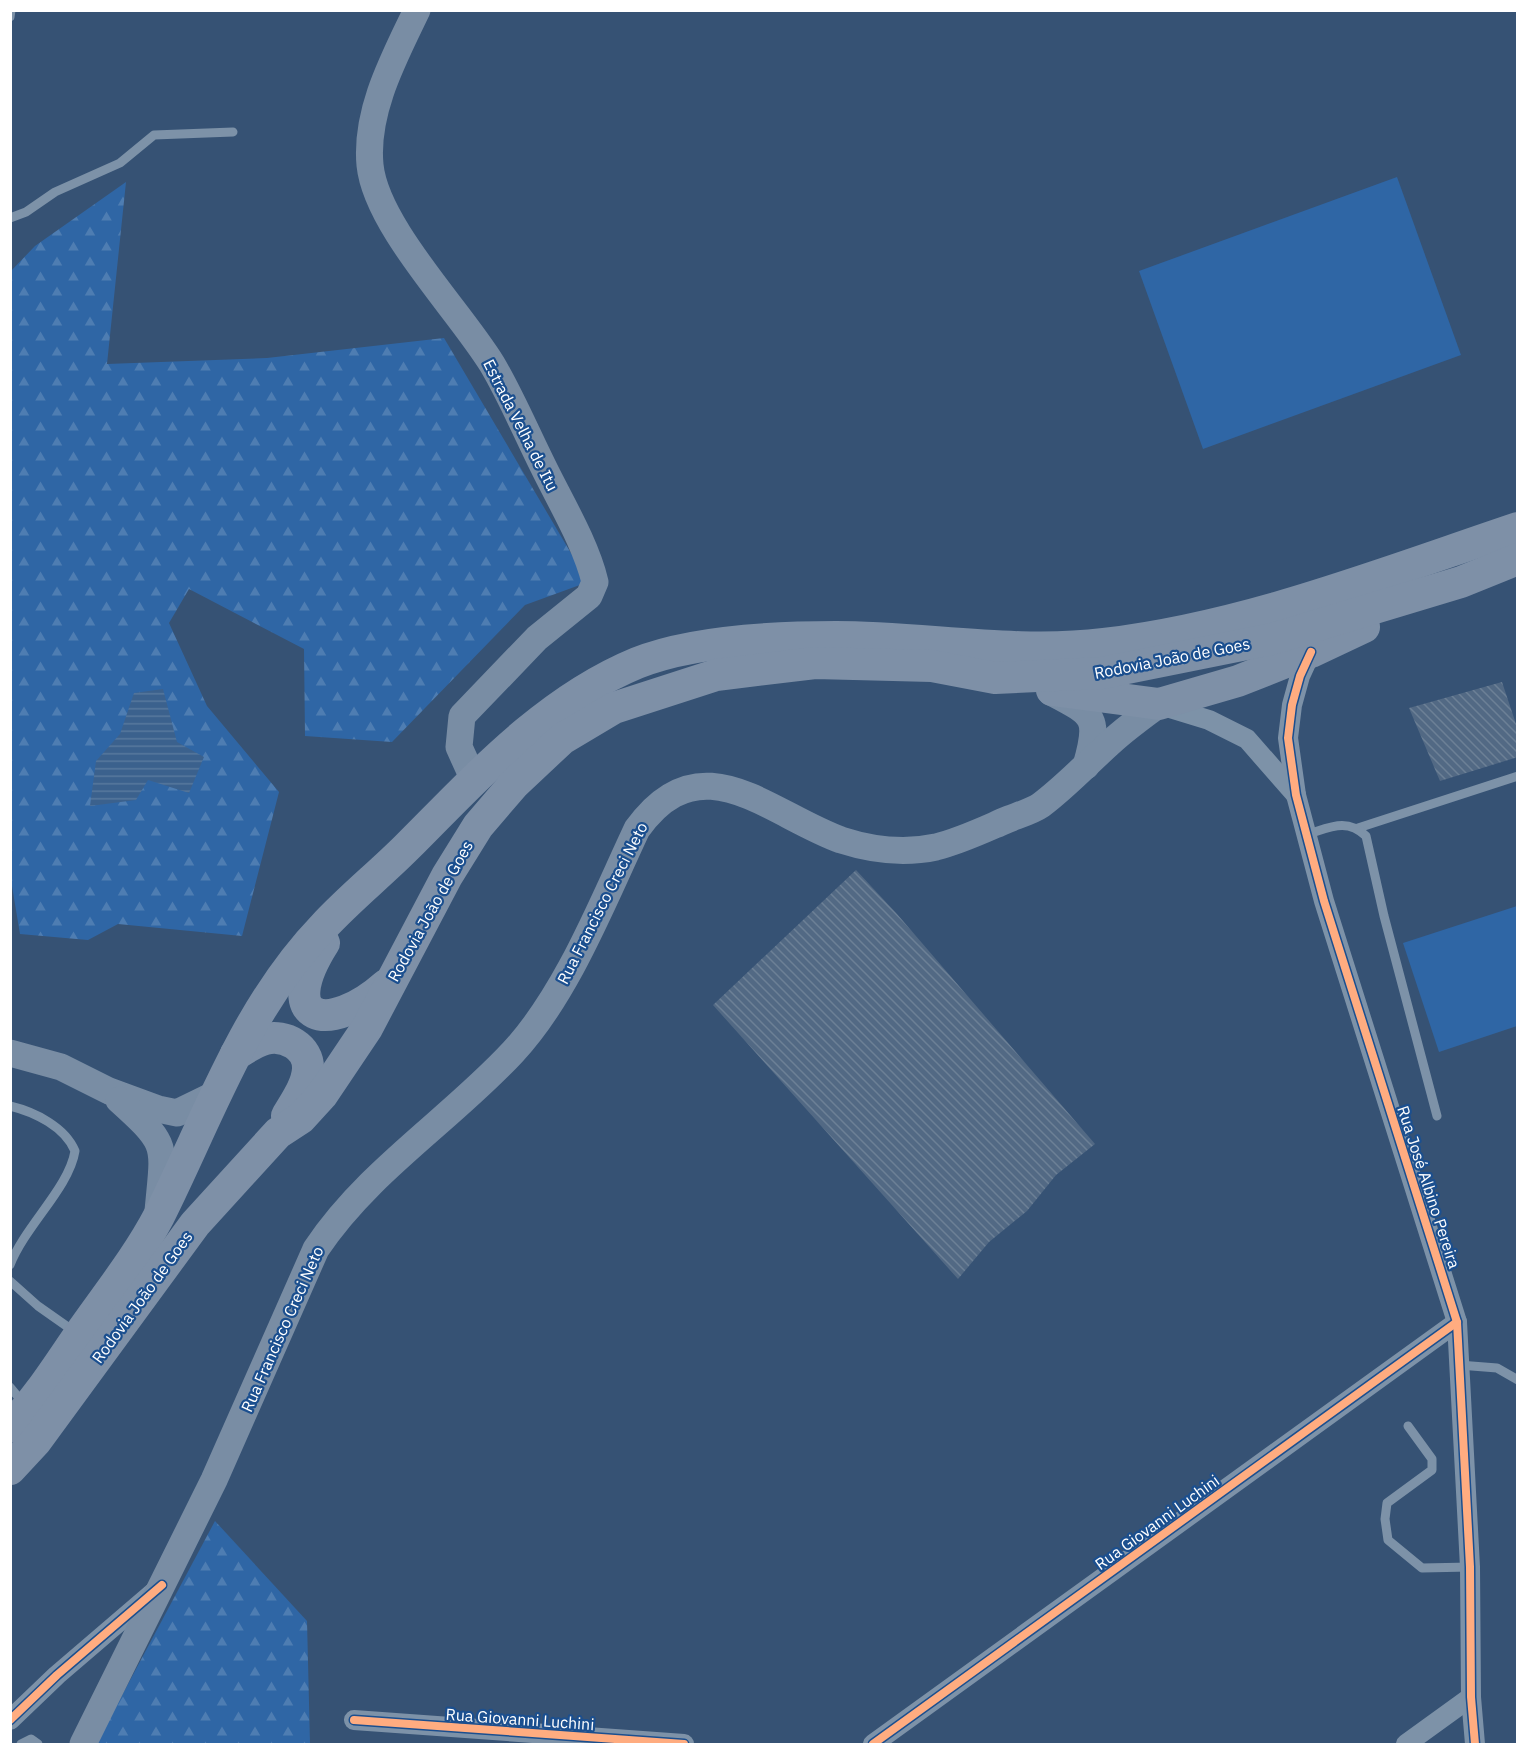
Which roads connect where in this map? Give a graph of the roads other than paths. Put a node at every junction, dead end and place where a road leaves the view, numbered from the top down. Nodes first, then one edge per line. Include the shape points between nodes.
1 (11, 10) edge
2 (417, 10) edge
3 (10, 17) edge
4 (233, 132) dead end
5 (10, 218) edge
6 (1518, 528) edge
7 (1518, 559) edge
8 (1461, 582) junction
9 (1311, 652) junction
10 (995, 678) junction
11 (1048, 690) junction
12 (1159, 704) junction
13 (1086, 766) junction
14 (1518, 776) edge
15 (473, 778) junction
16 (1296, 795) junction
17 (1358, 828) junction
18 (1308, 834) junction
19 (359, 894) junction
20 (393, 980) junction
21 (10, 1053) edge
22 (236, 1054) junction
23 (109, 1091) junction
24 (214, 1095) junction
25 (10, 1106) edge
26 (1437, 1116) dead end
27 (278, 1132) junction
28 (157, 1219) junction
29 (10, 1264) edge
30 (10, 1281) edge
31 (1457, 1322) junction
32 (79, 1335) junction
33 (1459, 1365) junction
34 (1518, 1380) edge
35 (16, 1408) edge
36 (1408, 1426) dead end
37 (10, 1469) edge
38 (1470, 1567) junction
39 (162, 1585) junction
40 (1471, 1697) junction
41 (10, 1720) edge
42 (354, 1720) dead end
43 (614, 1742) edge
44 (21, 1744) edge
45 (38, 1744) edge
46 (83, 1744) edge
47 (684, 1744) edge
48 (873, 1744) edge
49 (1406, 1744) edge
50 (1475, 1744) edge

1 - 3 lane
2 - 15 main road, Estrada Velha de Itu via 380,93 369,135 370,166 379,196 393,225 492,365 566,512 595,582 589,596 537,638 462,716 459,747
4 - 5 lane via 154,135 120,163 55,192
6 - 15 highway, Rodovia João de Goes via 1268,612 1122,642 1050,647 836,637 685,649 641,662 595,684 544,718
7 - 8 highway, Rodovia João de Goes
8 - 9 highway
8 - 10 highway, Rodovia João de Goes via 1272,639 1176,660 1102,674
9 - 12 highway via 1238,681
9 - 16 street, Rua José Albino Pereira via 1300,675 1288,738
10 - 11 highway
10 - 20 highway, Rodovia João de Goes via 932,666 815,663 716,675 614,708 562,739 514,784 478,826
11 - 12 highway
11 - 13 main road via 1090,716 1095,734
12 - 13 main road, Rua Francisco Creci Neto
12 - 16 street, Rua José Albino Pereira via 1209,720 1247,739
13 - 39 main road, Rua Francisco Creci Neto via 1040,806 972,836 934,847 895,852 842,840 738,792 708,785 684,790 651,809 637,829 562,984 514,1051 357,1199 316,1249 214,1480
14 - 17 lane
15 - 19 highway, Rodovia João de Goes
16 - 18 street, Rua José Albino Pereira
17 - 18 lane via 1343,823
17 - 26 lane via 1366,836
18 - 31 street, Rua José Albino Pereira via 1324,901
19 - 20 highway via 322,945 309,972 304,1001 321,1015 351,1011
19 - 22 highway, Rodovia João de Goes via 326,923 278,980
20 - 27 highway, Rodovia João de Goes via 368,1029 322,1095 301,1118
21 - 23 main road via 61,1068
22 - 24 highway, Rodovia João de Goes
22 - 27 highway via 266,1039 296,1043 304,1052 308,1067 306,1083
23 - 24 main road via 177,1113
23 - 28 main road via 154,1132 161,1144
24 - 28 highway, Rodovia João de Goes
25 - 29 lane via 50,1123 66,1136 75,1151 69,1170 26,1232
27 - 37 highway, Rodovia João de Goes via 195,1224 36,1441
28 - 32 highway, Rodovia João de Goes
30 - 32 lane
31 - 33 street, Rua José Albino Pereira
31 - 48 street, Rua Giovanni Luchini
32 - 35 highway, Rodovia João de Goes
33 - 34 lane via 1497,1368
33 - 38 street, Rua José Albino Pereira
36 - 38 lane via 1432,1460 1432,1470 1387,1503 1388,1540 1422,1568
38 - 40 street, Rua José Albino Pereira
39 - 41 street
39 - 46 main road
40 - 49 street
40 - 50 street, Rua José Albino Pereira
42 - 43 street, Rua Giovanni Luchini
43 - 47 street, Rua Giovanni Luchini
44 - 45 lane via 31,1739

